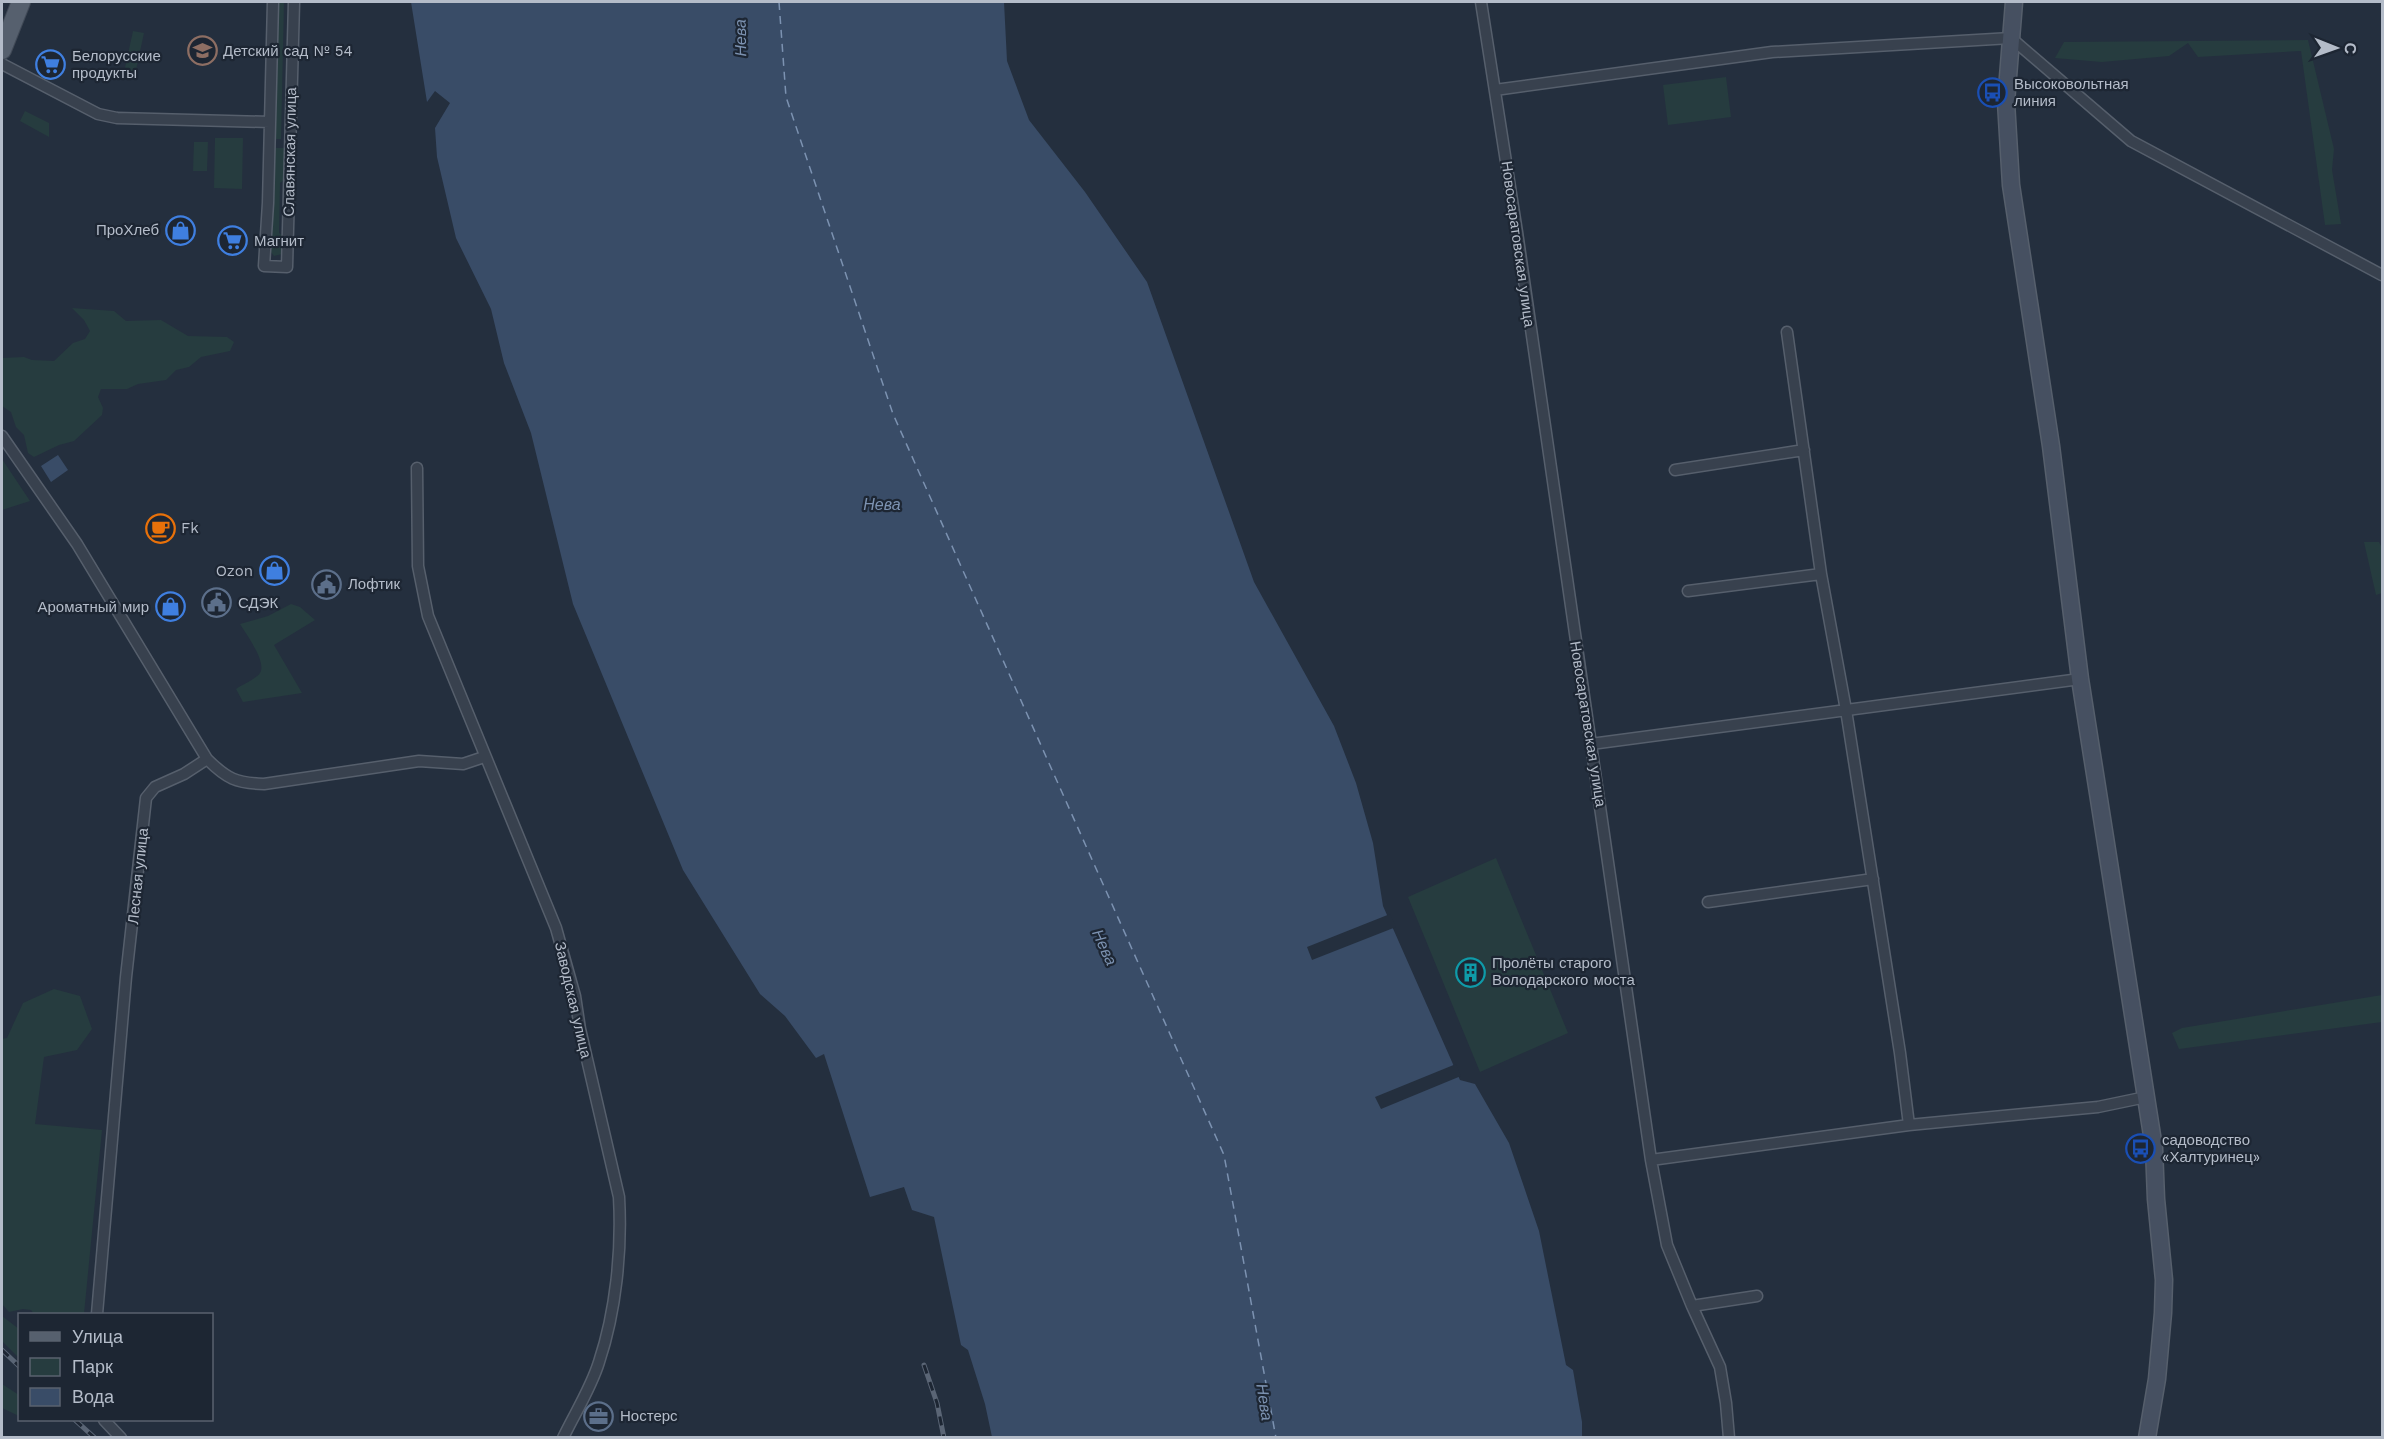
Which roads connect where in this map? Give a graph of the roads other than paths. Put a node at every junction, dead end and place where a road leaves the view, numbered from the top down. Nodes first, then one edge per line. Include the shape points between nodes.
1 (21, 2) edge
2 (273, 2) edge
3 (294, 2) edge
4 (1481, 2) edge
5 (2014, 2) edge
6 (2011, 39) junction
7 (2, 50) edge
8 (2, 64) edge
9 (1495, 90) junction
10 (270, 122) junction
11 (2382, 275) edge
12 (1787, 332) dead end
13 (2, 436) edge
14 (1803, 450) junction
15 (417, 468) dead end
16 (1675, 470) dead end
17 (1821, 574) junction
18 (1689, 591) dead end
19 (2080, 680) junction
20 (1846, 710) junction
21 (1591, 744) junction
22 (484, 757) junction
23 (207, 759) junction
24 (1873, 879) junction
25 (1708, 902) dead end
26 (2146, 1096) junction
27 (1909, 1125) junction
28 (1651, 1160) junction
29 (1757, 1296) dead end
30 (1692, 1306) junction
31 (97, 1313) edge
32 (106, 1421) edge
33 (121, 1437) edge
34 (563, 1437) edge
35 (1729, 1437) edge
36 (2147, 1437) edge

1 - 7 main road
2 - 10 street, Славянская улица
3 - 10 street, Славянская улица via 287,267 264,266
4 - 9 street, Новосаратовская улица
5 - 6 main road
6 - 9 street via 1772,52
6 - 11 street via 2131,141
6 - 19 main road via 2006,102 2011,185 2051,446
8 - 10 street via 98,114 117,118
9 - 21 street, Новосаратовская улица
12 - 14 street
13 - 23 street via 77,544
14 - 16 street
14 - 17 street
15 - 22 street, Заводская улица via 418,566 428,616
17 - 18 street
17 - 20 street
19 - 20 street
19 - 26 main road
20 - 21 street
20 - 24 street
21 - 28 street, Новосаратовская улица
22 - 23 street via 462,764 419,761 264,784 241,784 223,775
22 - 34 street, Заводская улица via 556,928 619,1197 618,1278 599,1363
23 - 31 street, Лесная улица via 155,787 146,798
24 - 25 street
24 - 27 street
26 - 27 street via 2098,1107
26 - 36 main road via 2164,1280 2159,1357
27 - 28 street
28 - 30 street, Новосаратовская улица via 1667,1245
29 - 30 street
30 - 35 street, Новосаратовская улица via 1720,1367
32 - 33 street

